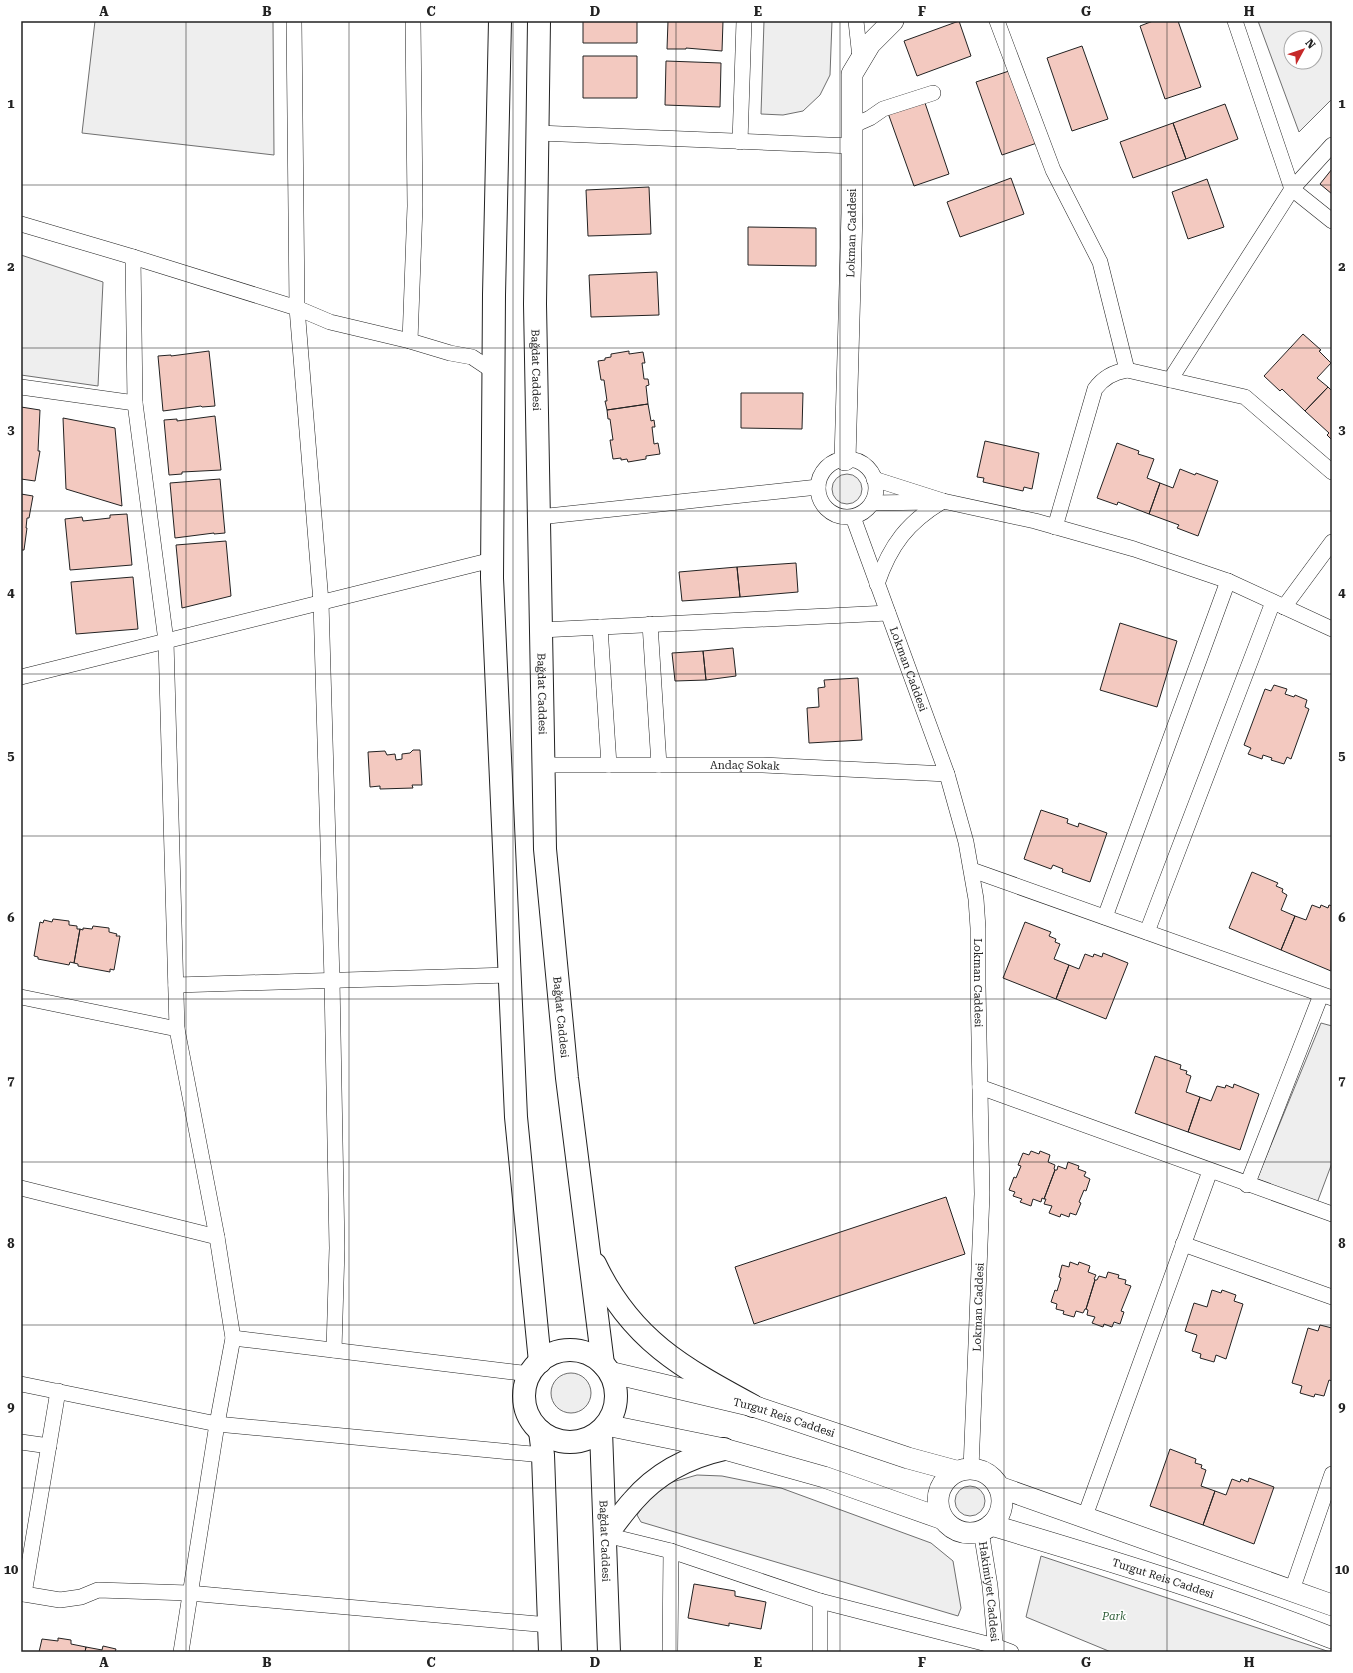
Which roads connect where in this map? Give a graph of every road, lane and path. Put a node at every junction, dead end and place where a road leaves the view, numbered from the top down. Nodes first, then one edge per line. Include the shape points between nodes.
1 (294, 21) edge
2 (414, 21) edge
3 (500, 21) edge
4 (539, 21) edge
5 (744, 21) edge
6 (856, 21) edge
7 (893, 21) edge
8 (997, 21) edge
9 (1235, 21) edge
10 (860, 58) junction
11 (933, 93) dead end
12 (538, 134) junction
13 (852, 136) junction
14 (740, 142) junction
15 (1332, 145) edge
16 (1292, 188) junction
17 (1332, 221) edge
18 (21, 224) edge
19 (133, 257) junction
20 (297, 308) junction
21 (410, 340) junction
22 (1127, 370) junction
23 (493, 371) junction
24 (1170, 380) junction
25 (21, 387) edge
26 (135, 403) junction
27 (845, 460) junction
28 (1332, 472) edge
29 (874, 479) junction
30 (818, 487) junction
31 (943, 501) junction
32 (872, 503) junction
33 (539, 517) junction
34 (852, 517) junction
35 (1055, 527) junction
36 (1332, 542) edge
37 (492, 560) junction
38 (1228, 581) junction
39 (877, 584) junction
40 (321, 602) junction
41 (1278, 604) junction
42 (888, 612) junction
43 (650, 624) junction
44 (600, 627) junction
45 (1332, 629) edge
46 (541, 630) junction
47 (166, 641) junction
48 (21, 677) edge
49 (544, 764) junction
50 (609, 765) junction
51 (659, 765) junction
52 (947, 774) junction
53 (972, 870) junction
54 (1105, 917) junction
55 (1147, 932) junction
56 (509, 975) junction
57 (332, 980) junction
58 (176, 985) junction
59 (21, 997) edge
60 (1326, 997) edge
61 (177, 1029) junction
62 (980, 1087) junction
63 (1210, 1171) junction
64 (1247, 1184) junction
65 (21, 1188) edge
66 (1332, 1214) edge
67 (217, 1237) junction
68 (587, 1244) junction
69 (1184, 1244) junction
70 (1332, 1297) edge
71 (233, 1338) junction
72 (334, 1350) junction
73 (535, 1368) junction
74 (606, 1368) junction
75 (21, 1384) edge
76 (58, 1391) junction
77 (753, 1406) junction
78 (216, 1424) junction
79 (603, 1428) junction
80 (540, 1431) junction
81 (21, 1442) edge
82 (49, 1446) junction
83 (724, 1449) junction
84 (543, 1455) junction
85 (964, 1470) junction
86 (1332, 1474) edge
87 (999, 1487) junction
88 (1085, 1516) junction
89 (943, 1519) junction
90 (986, 1528) junction
91 (606, 1535) junction
92 (671, 1551) junction
93 (1292, 1590) junction
94 (189, 1592) junction
95 (22, 1594) edge
96 (820, 1601) junction
97 (1332, 1605) edge
98 (549, 1625) junction
99 (1332, 1638) edge
100 (996, 1649) edge
101 (181, 1652) edge
102 (550, 1652) edge
103 (609, 1652) edge
104 (670, 1652) edge
105 (820, 1652) edge
106 (1011, 1652) edge

1 - 20 street
2 - 21 street via 415,206
3 - 23 main road
4 - 12 main road, Bağdat Caddesi
5 - 14 street
6 - 10 street
7 - 10 street, Lokman Caddesi
8 - 22 street via 1053,170 1100,262
9 - 16 street
10 - 13 street, Lokman Caddesi via 852,74
11 - 13 street via 883,109
12 - 14 street
12 - 33 main road, Bağdat Caddesi via 535,304
13 - 14 street
13 - 27 street, Lokman Caddesi
15 - 16 street
16 - 17 street
16 - 24 street
18 - 19 street
19 - 20 street
19 - 26 street
20 - 21 street via 330,322
20 - 40 street
21 - 23 street via 450,354 472,357
22 - 24 street
22 - 35 street via 1108,376 1095,389
23 - 37 main road
24 - 28 street via 1245,397
25 - 26 street
26 - 47 street
27 - 29 street via 864,466
27 - 30 street via 826,468
29 - 31 street
29 - 32 street via 876,487
30 - 33 street
30 - 34 street via 820,498 829,511 840,516
31 - 32 street
31 - 35 street
31 - 39 street via 918,518 898,539 882,568
32 - 34 street via 860,514
33 - 46 main road, Bağdat Caddesi
34 - 39 street, Lokman Caddesi
35 - 38 street via 1134,549
36 - 41 street
37 - 40 street
37 - 56 main road
38 - 41 street
38 - 54 street
39 - 42 street, Lokman Caddesi
40 - 47 street
40 - 57 street
41 - 45 street
41 - 55 street
42 - 43 street
42 - 52 street, Lokman Caddesi
43 - 44 street
43 - 51 street
44 - 46 street
44 - 50 street
46 - 49 main road, Bağdat Caddesi
47 - 48 street
47 - 58 street
49 - 50 street, Andaç Sokak
49 - 68 main road, Bağdat Caddesi via 545,849 555,964
50 - 51 street, Andaç Sokak
51 - 52 street, Andaç Sokak via 763,765
52 - 53 street, Lokman Caddesi
53 - 54 street
53 - 62 street, Lokman Caddesi via 978,928
54 - 55 street
55 - 60 street
56 - 57 street
56 - 73 main road via 516,1117
57 - 58 street
57 - 72 street via 337,1248
58 - 61 street
59 - 61 street
60 - 64 street
61 - 67 street
62 - 63 street
62 - 85 street, Lokman Caddesi via 982,1194
63 - 64 street
63 - 69 street
64 - 66 street
65 - 67 street
67 - 71 street
68 - 74 main road, Bağdat Caddesi
68 - 77 main road via 612,1296 646,1337 686,1367
69 - 70 street
69 - 88 street
71 - 72 street
71 - 78 street
72 - 73 street
73 - 74 main road via 550,1355 572,1350 594,1357
73 - 80 main road via 525,1388 525,1404 530,1419
74 - 77 street, Turgut Reis Caddesi
74 - 79 main road via 614,1382 616,1405
75 - 76 street
76 - 78 street
76 - 82 street
77 - 85 street, Turgut Reis Caddesi via 908,1458
78 - 84 street
78 - 94 street
79 - 80 main road via 590,1438 577,1442 564,1442
79 - 83 street
79 - 91 main road, Bağdat Caddesi
80 - 84 main road
81 - 82 street
82 - 95 street
83 - 89 street via 824,1477
83 - 91 main road via 690,1459 660,1476 632,1502
84 - 98 main road
85 - 87 street via 987,1474
85 - 89 street via 948,1476 942,1483 938,1501
86 - 93 street
87 - 88 street
87 - 90 street via 1001,1510 997,1518
88 - 93 street
89 - 90 street via 957,1531 966,1533
90 - 99 street, Turgut Reis Caddesi via 1196,1588
90 - 100 street, Hakimiyet Caddesi
91 - 92 street
91 - 103 main road, Bağdat Caddesi
92 - 96 street
92 - 104 street
93 - 97 street
94 - 95 street via 98,1590 81,1597 60,1600
94 - 98 street
94 - 101 street
96 - 100 street
96 - 105 street
98 - 102 main road
100 - 106 street

